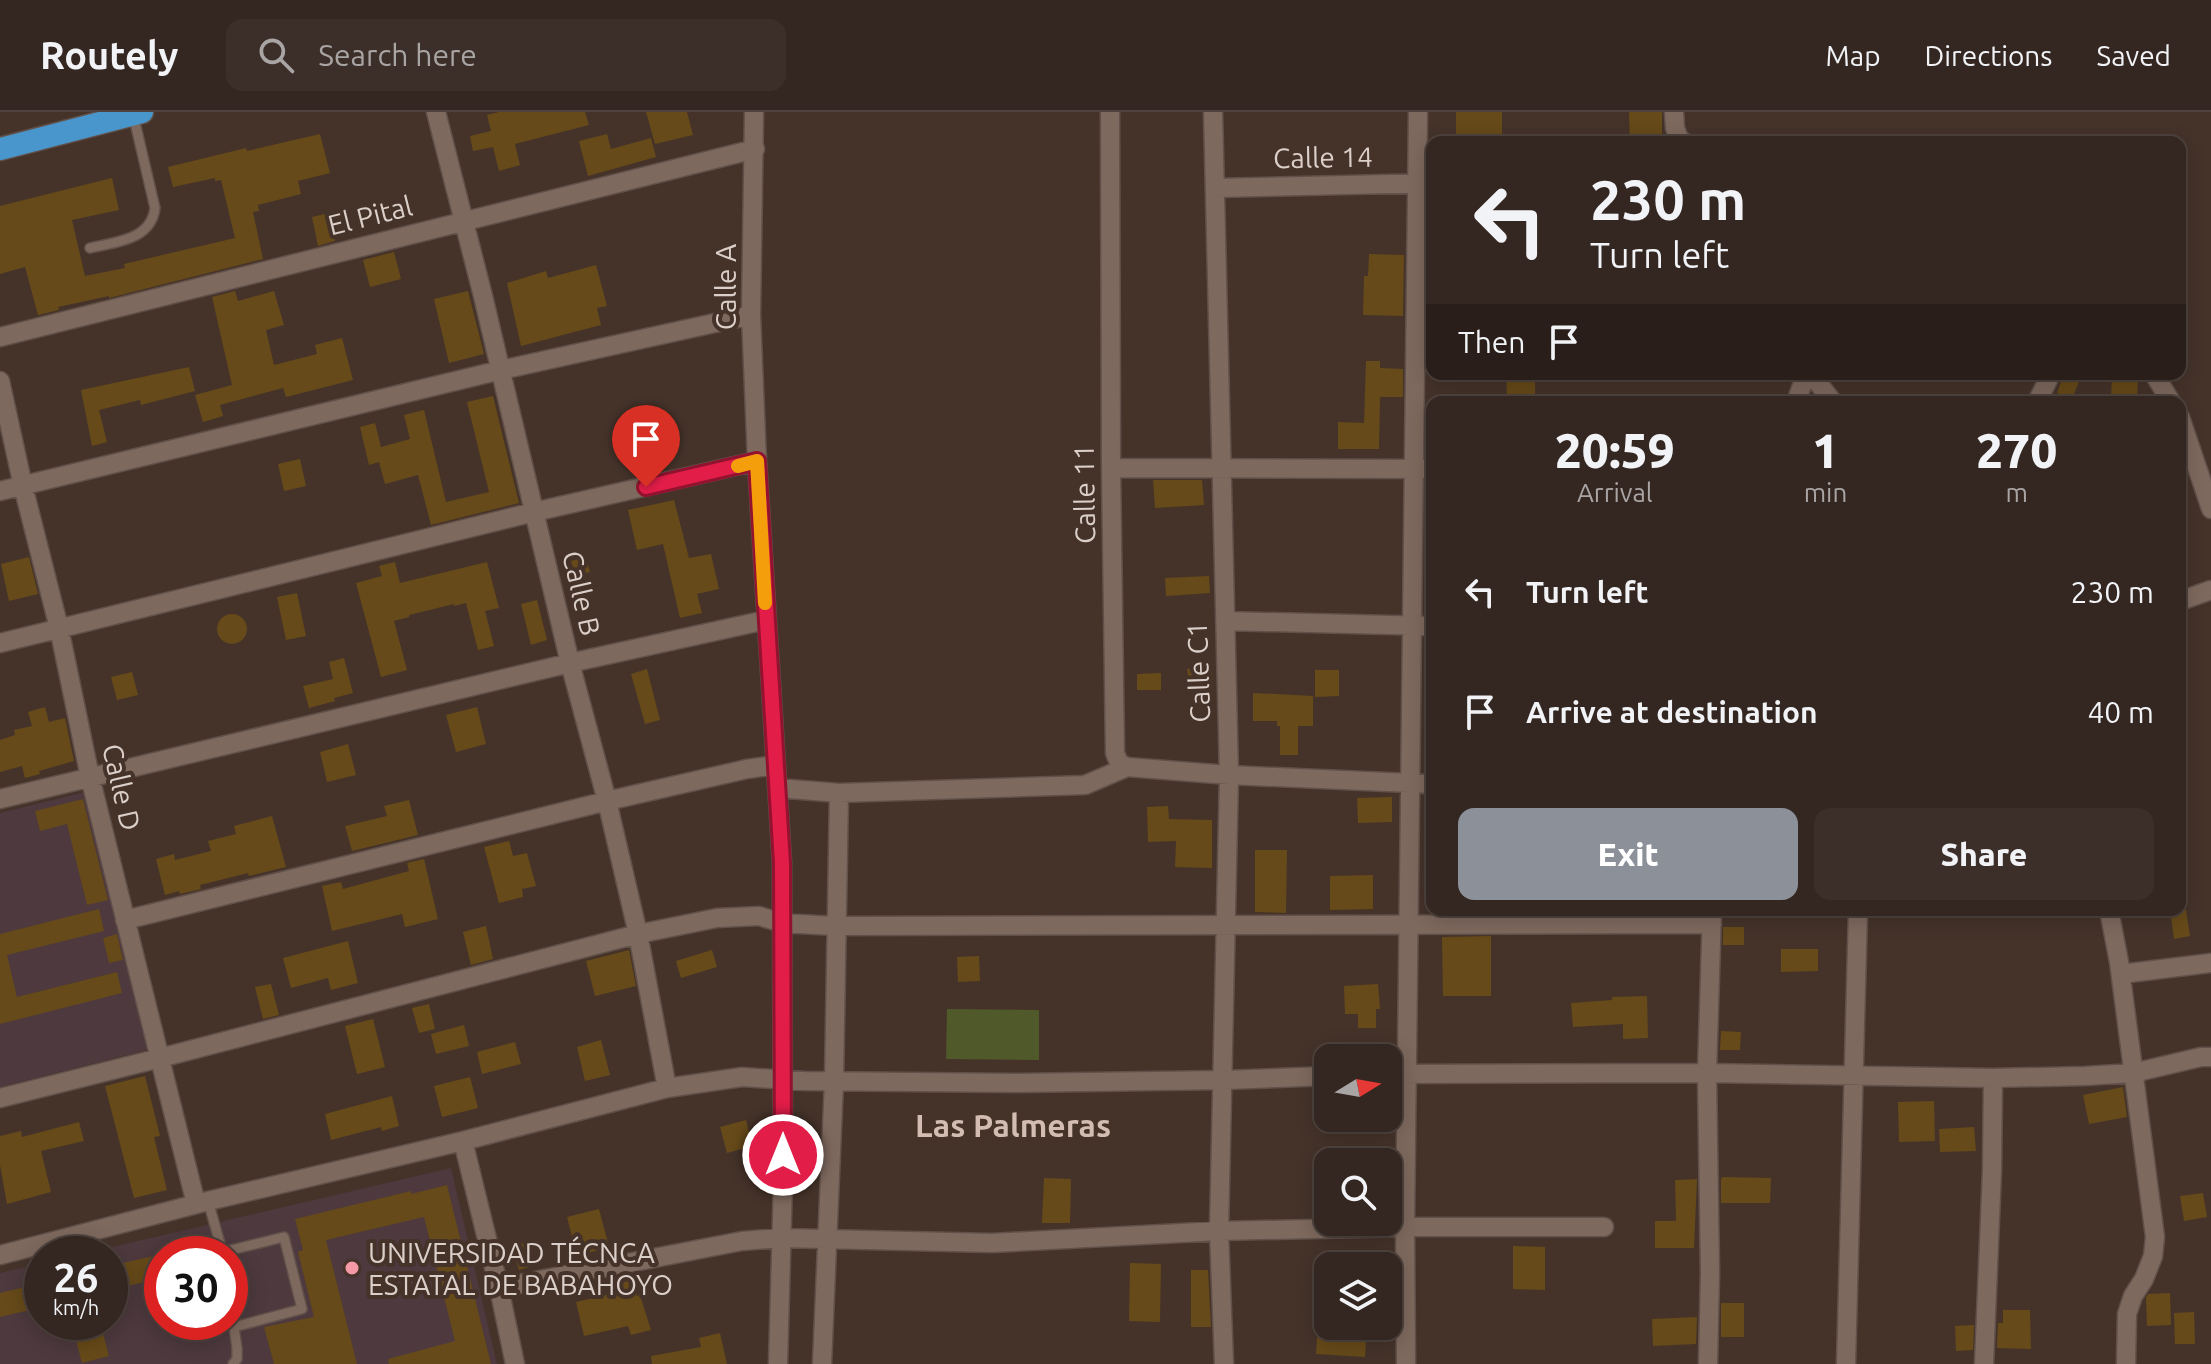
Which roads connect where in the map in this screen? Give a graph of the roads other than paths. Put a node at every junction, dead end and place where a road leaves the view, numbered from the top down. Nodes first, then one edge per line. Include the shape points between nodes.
1 (436, 112) edge
2 (754, 112) edge
3 (1110, 112) edge
4 (1213, 112) edge
5 (1418, 112) edge
6 (1674, 112) edge
7 (137, 113) edge
8 (1678, 136) edge
9 (0, 149) edge
10 (755, 149) junction
11 (1424, 183) edge
12 (1215, 188) junction
13 (463, 221) junction
14 (90, 248) dead end
15 (751, 315) junction
16 (1423, 329) edge
17 (0, 337) edge
18 (501, 370) junction
19 (1813, 380) edge
20 (0, 381) edge
21 (1828, 396) edge
22 (2186, 435) edge
23 (757, 461) junction
24 (1111, 468) junction
25 (1220, 469) junction
26 (1423, 469) edge
27 (23, 486) junction
28 (0, 491) edge
29 (2211, 509) edge
30 (534, 512) junction
31 (2211, 590) edge
32 (2186, 599) edge
33 (766, 620) junction
34 (1225, 621) junction
35 (1412, 625) junction
36 (1426, 626) edge
37 (59, 628) junction
38 (0, 643) edge
39 (570, 663) junction
40 (776, 765) junction
41 (1127, 767) junction
42 (1229, 775) junction
43 (90, 777) junction
44 (1412, 784) junction
45 (1426, 784) edge
46 (777, 788) junction
47 (839, 793) junction
48 (0, 799) edge
49 (607, 801) junction
50 (1858, 916) edge
51 (2110, 916) edge
52 (1712, 917) edge
53 (125, 920) junction
54 (782, 923) junction
55 (1226, 925) junction
56 (1408, 925) junction
57 (835, 926) junction
58 (638, 934) junction
59 (2211, 963) edge
60 (2121, 974) junction
61 (2211, 1057) edge
62 (160, 1058) junction
63 (1402, 1073) edge
64 (1408, 1073) junction
65 (1707, 1073) junction
66 (2133, 1073) junction
67 (1853, 1074) junction
68 (1314, 1077) edge
69 (1993, 1078) junction
70 (783, 1079) junction
71 (1224, 1080) junction
72 (834, 1081) junction
73 (667, 1088) junction
74 (0, 1098) edge
75 (463, 1141) junction
76 (202, 1202) junction
77 (1405, 1227) junction
78 (1604, 1227) dead end
79 (1219, 1231) junction
80 (216, 1236) edge
81 (781, 1238) junction
82 (827, 1239) junction
83 (248, 1246) edge
84 (0, 1255) edge
85 (499, 1288) junction
86 (248, 1323) edge
87 (235, 1340) edge
88 (233, 1364) edge
89 (515, 1364) edge
90 (778, 1364) edge
91 (822, 1364) edge
92 (1224, 1364) edge
93 (1406, 1364) edge
94 (1708, 1364) edge
95 (1846, 1364) edge
96 (1984, 1364) edge
97 (2126, 1364) edge

1 - 13 street, Calle B
2 - 10 street, Calle A
3 - 24 street, Calle 11
4 - 12 street, Calle C1
5 - 11 street
6 - 8 street
7 - 9 highway
7 - 14 lane via 154,219 134,238
10 - 13 street, El Pital
10 - 15 street, Calle A
11 - 12 street, Calle 14
11 - 16 street
12 - 25 street, Calle C1
13 - 17 street, El Pital
13 - 18 street, Calle B
15 - 18 street
15 - 23 street, Calle A
16 - 26 street
18 - 27 street
18 - 30 street, Calle B
19 - 21 street
20 - 27 street, Calle D
22 - 29 street
23 - 30 street
23 - 33 street, Calle A
24 - 25 street
24 - 41 street, Calle 11 via 1115,753
25 - 26 street
25 - 34 street, Calle C1
26 - 35 street
27 - 28 street
27 - 37 street, Calle D
30 - 37 street
30 - 39 street, Calle B
31 - 32 street
33 - 39 street
33 - 40 street, Calle A
34 - 35 street
34 - 42 street, Calle C1
35 - 36 street
35 - 44 street
37 - 38 street
37 - 43 street, Calle D
39 - 43 street
39 - 49 street, Calle B
40 - 46 street, Calle A
40 - 49 street
41 - 42 street
41 - 47 street via 1085,785
42 - 44 street
42 - 55 street, Calle C1
43 - 48 street
43 - 53 street, Calle D
44 - 45 street
44 - 56 street
46 - 47 street
46 - 54 street, Calle A
47 - 57 street
49 - 53 street
49 - 58 street, Calle B
50 - 67 street
51 - 60 street
52 - 56 street
52 - 65 street
53 - 62 street, Calle D
54 - 57 street
54 - 58 street via 759,916 717,918
54 - 70 street, Calle A
55 - 56 street
55 - 57 street
55 - 71 street, Calle C1
56 - 64 street
57 - 72 street
58 - 62 street
58 - 73 street, Calle B
59 - 60 street
60 - 66 street
61 - 66 street
62 - 74 street
62 - 76 street, Calle D
63 - 64 street
64 - 65 street
64 - 77 street
65 - 67 street
65 - 94 street
66 - 69 street
66 - 97 street via 2155,1237 2149,1268 2127,1314
67 - 69 street
67 - 95 street
68 - 71 street
69 - 96 street
70 - 72 street
70 - 73 street via 742,1077
70 - 81 street, Calle A
71 - 72 street
71 - 79 street, Calle C1
72 - 82 street
73 - 75 street
75 - 76 street
75 - 85 street
76 - 80 lane
76 - 84 street
77 - 78 street
77 - 79 street
77 - 93 street
79 - 82 street via 992,1243
79 - 92 street, Calle C1
81 - 82 street
81 - 85 street
81 - 90 street, Calle A
82 - 91 street
83 - 86 lane via 284,1237 302,1309
85 - 89 street
87 - 88 lane

